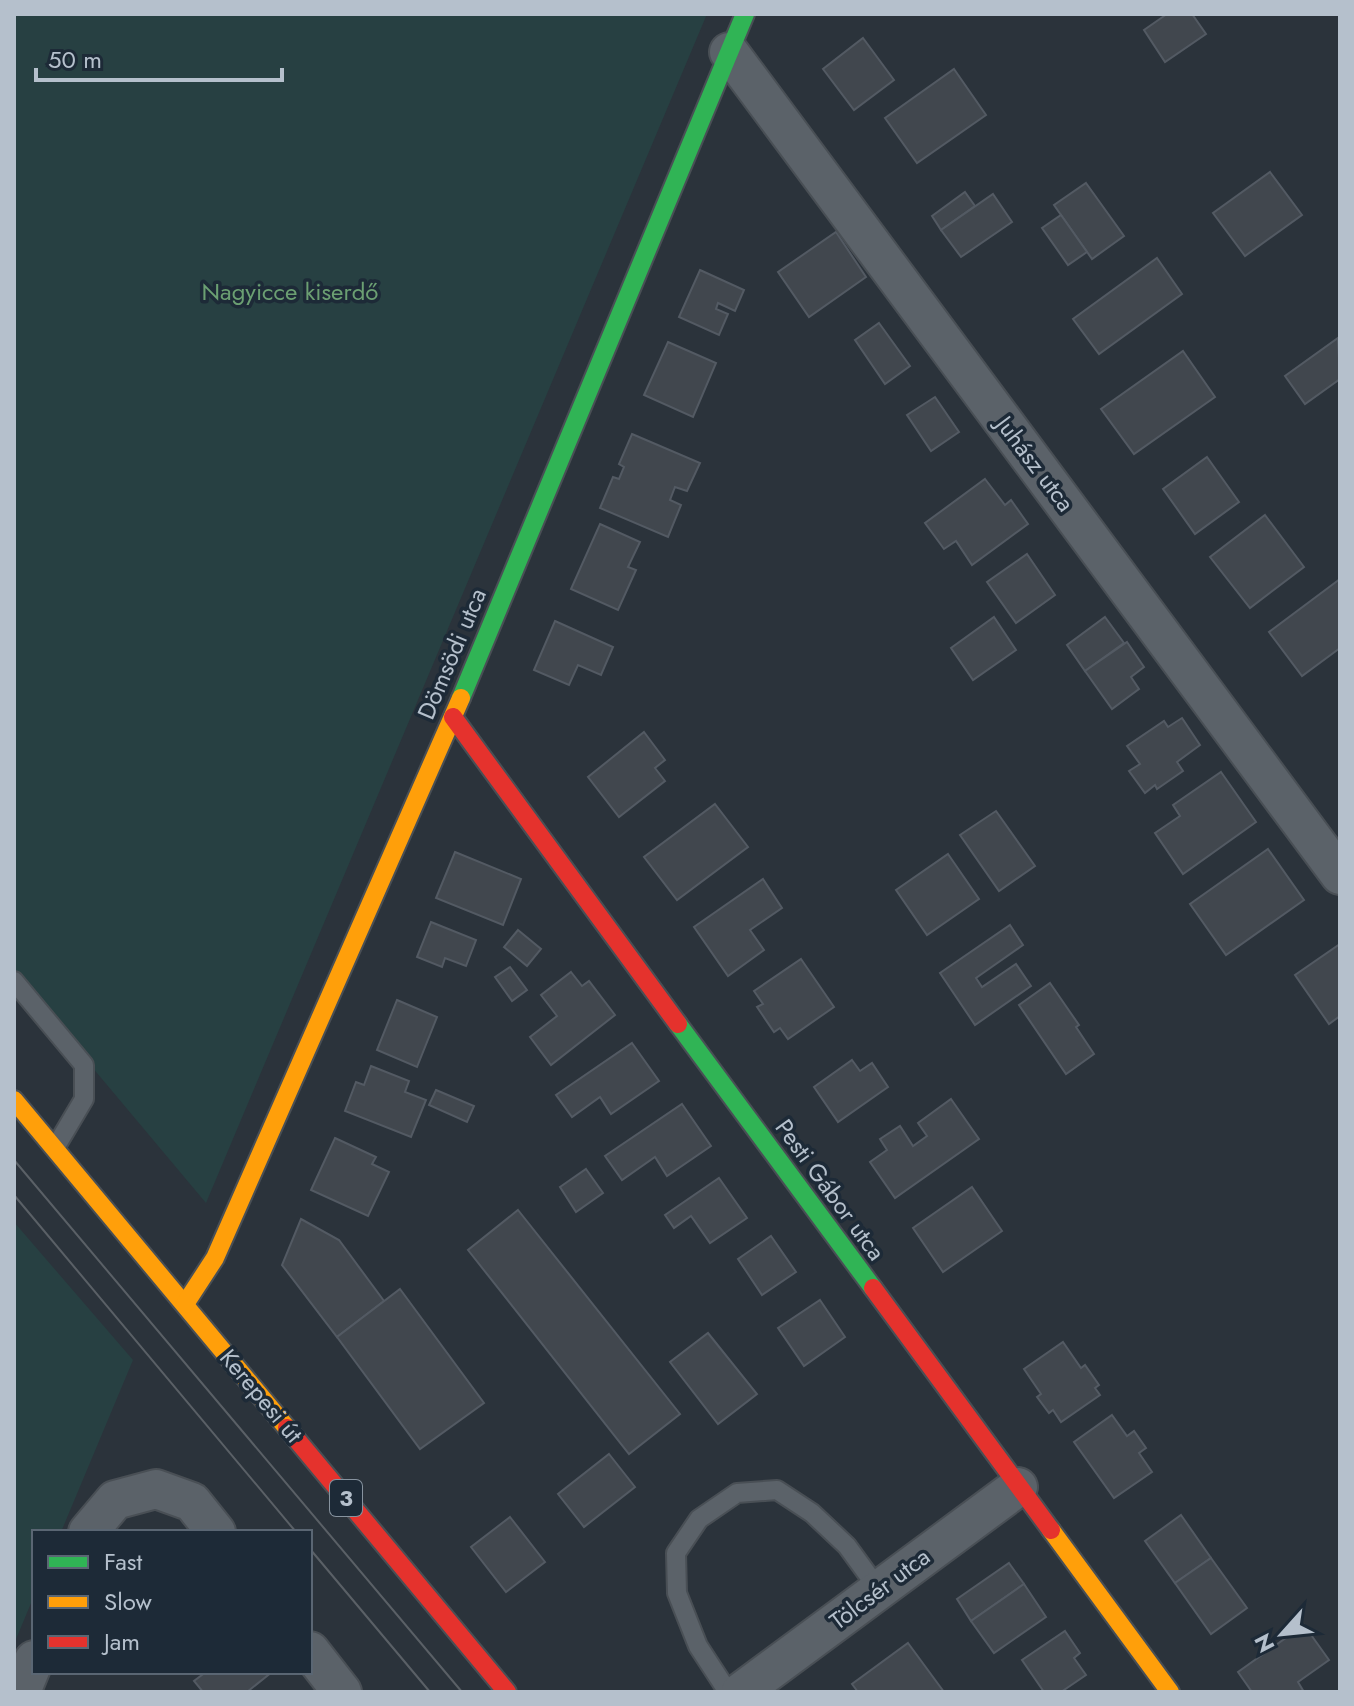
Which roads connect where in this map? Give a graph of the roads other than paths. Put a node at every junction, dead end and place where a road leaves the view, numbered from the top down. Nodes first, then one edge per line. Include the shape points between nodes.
1 (745, 14) edge
2 (729, 52) junction
3 (453, 717) junction
4 (1340, 875) edge
5 (14, 981) edge
6 (14, 1100) edge
7 (55, 1148) junction
8 (185, 1304) junction
9 (1018, 1487) junction
10 (90, 1530) edge
11 (214, 1530) edge
12 (879, 1590) junction
13 (312, 1654) edge
14 (32, 1665) edge
15 (21, 1692) edge
16 (342, 1692) edge
17 (507, 1692) edge
18 (728, 1692) edge
19 (741, 1692) edge
20 (1170, 1692) edge

1 - 2 street, Dömsödi utca
2 - 3 street, Dömsödi utca
2 - 4 street, Juhász utca
3 - 8 street, Dömsödi utca via 215,1258
3 - 9 street, Pesti Gábor utca
5 - 7 lane via 84,1065 84,1099
6 - 7 street, Kerepesi út / 3
7 - 8 street, Kerepesi út / 3
8 - 17 street, Kerepesi út / 3
9 - 12 street, Tölcsér utca
9 - 20 street, Pesti Gábor utca
10 - 11 street via 115,1500 156,1489 192,1502
12 - 18 lane via 847,1546 812,1513 777,1490 737,1493 699,1519 676,1553 677,1593 698,1646
12 - 19 street, Tölcsér utca
13 - 16 street
14 - 15 street

